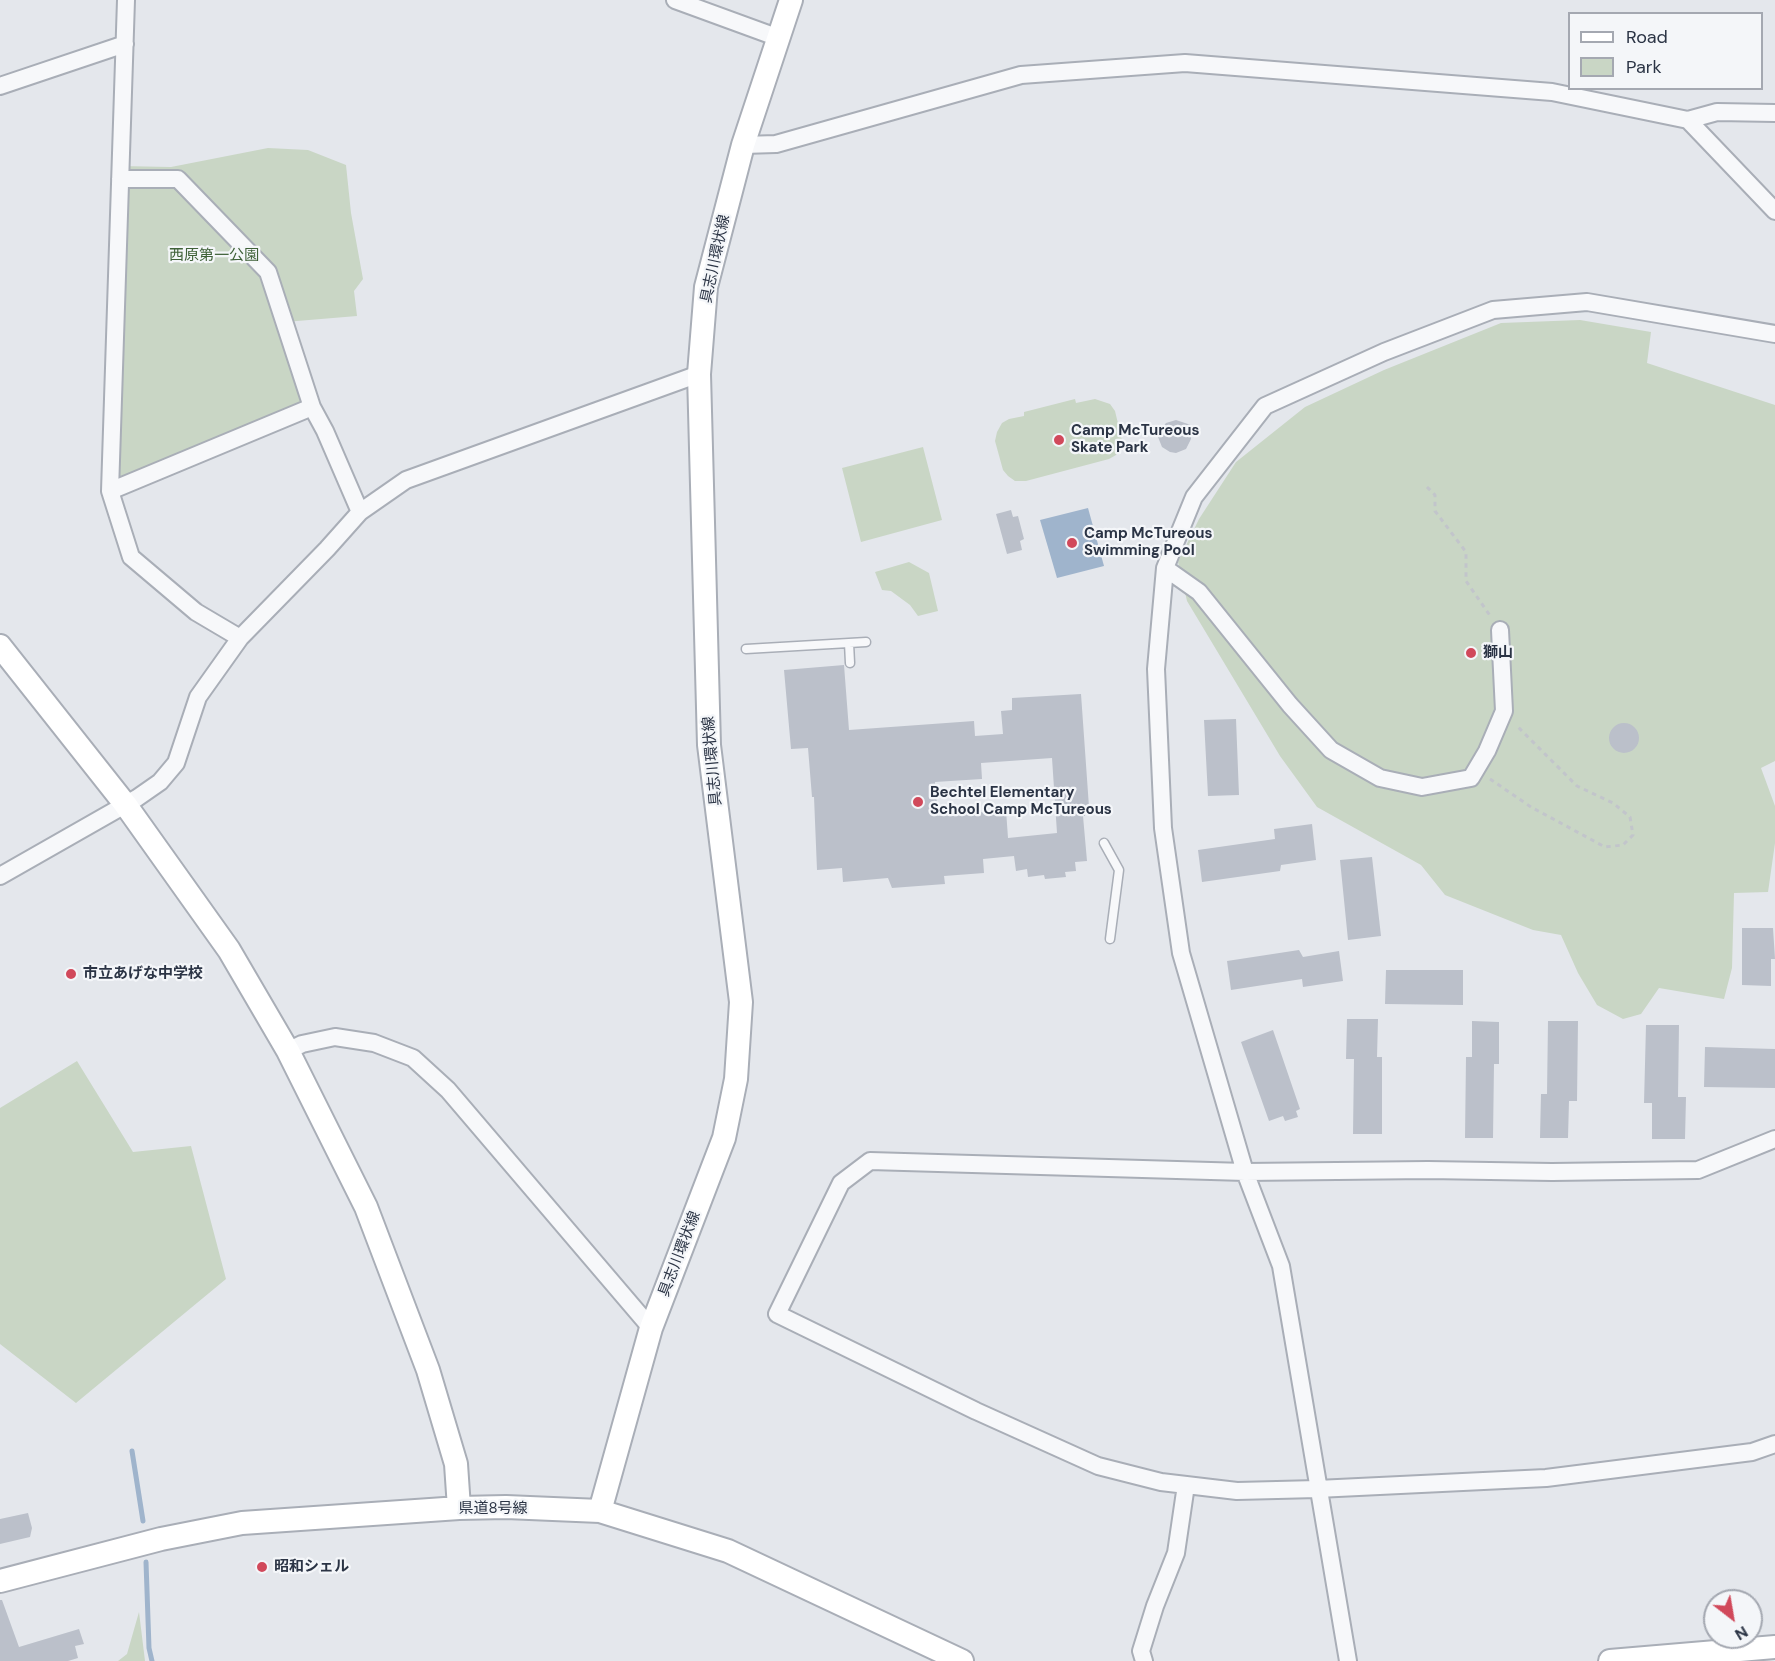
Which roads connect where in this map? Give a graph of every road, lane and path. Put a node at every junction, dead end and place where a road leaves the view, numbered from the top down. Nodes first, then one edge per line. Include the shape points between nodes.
1 (126, 0) edge
2 (675, 0) edge
3 (791, 0) edge
4 (779, 38) junction
5 (125, 44) junction
6 (0, 86) edge
7 (1775, 113) edge
8 (1688, 120) junction
9 (743, 146) junction
10 (120, 179) junction
11 (1775, 211) edge
12 (1775, 334) edge
13 (699, 374) junction
14 (312, 407) junction
15 (1427, 487) dead end
16 (110, 491) junction
17 (360, 512) junction
18 (1165, 568) junction
19 (1500, 630) joint
20 (240, 638) junction
21 (866, 642) dead end
22 (849, 643) junction
23 (0, 646) edge
24 (746, 649) dead end
25 (850, 663) dead end
26 (1504, 711) junction
27 (1476, 769) junction
28 (125, 804) junction
29 (1104, 843) dead end
30 (0, 876) edge
31 (1110, 939) dead end
32 (288, 1051) junction
33 (1775, 1139) edge
34 (1245, 1172) junction
35 (651, 1328) junction
36 (1775, 1444) edge
37 (1186, 1485) junction
38 (1317, 1489) junction
39 (459, 1508) junction
40 (600, 1511) junction
41 (0, 1581) edge
42 (1775, 1647) edge
43 (962, 1661) edge
44 (1144, 1661) edge
45 (1348, 1661) edge
46 (1610, 1661) edge

1 - 5 street
2 - 4 street
3 - 4 main road, 具志川環状線
4 - 9 main road, 具志川環状線
5 - 6 street
5 - 10 street
7 - 8 street via 1718,112
8 - 9 street via 1552,92 1185,63 1022,75 776,144
8 - 11 street
9 - 13 main road, 具志川環状線 via 706,287
10 - 14 street via 178,179 268,272
10 - 16 street
12 - 18 street via 1587,302 1493,310 1471,318 1265,406 1194,497
13 - 17 street via 406,480
13 - 35 main road, 具志川環状線 via 709,745 741,1002 736,1078 724,1138
14 - 16 street
14 - 17 street
15 - 19 path via 1435,495 1436,511 1466,552 1466,581
16 - 20 street via 131,557 196,612
17 - 20 street
18 - 27 street via 1199,592 1331,750 1380,778 1422,788 1471,778
18 - 34 street via 1156,669 1163,828 1181,953
19 - 26 street
20 - 28 street via 198,697 176,763 160,782
21 - 22 lane
22 - 24 lane
22 - 25 lane
23 - 28 main road
26 - 27 street
26 - 27 path via 1577,786 1613,803 1630,817 1633,835 1623,845 1605,847 1531,807
28 - 30 street
28 - 32 main road via 229,950
29 - 31 lane via 1119,870
32 - 35 street via 335,1037 374,1043 413,1058 448,1090
32 - 39 main road via 366,1207 428,1370 456,1464
33 - 34 street via 1698,1170
34 - 37 street via 870,1161 841,1183 777,1314 1098,1466
34 - 38 street via 1281,1266
35 - 40 main road, 具志川環状線
36 - 38 street via 1752,1452 1546,1478
37 - 38 street via 1237,1491
37 - 44 street via 1176,1552 1141,1652
38 - 45 street
39 - 40 main road, 県道8号線
39 - 41 main road, 県道8号線 via 242,1523 161,1539
40 - 43 main road, 県道8号線 via 728,1551
42 - 46 main road

